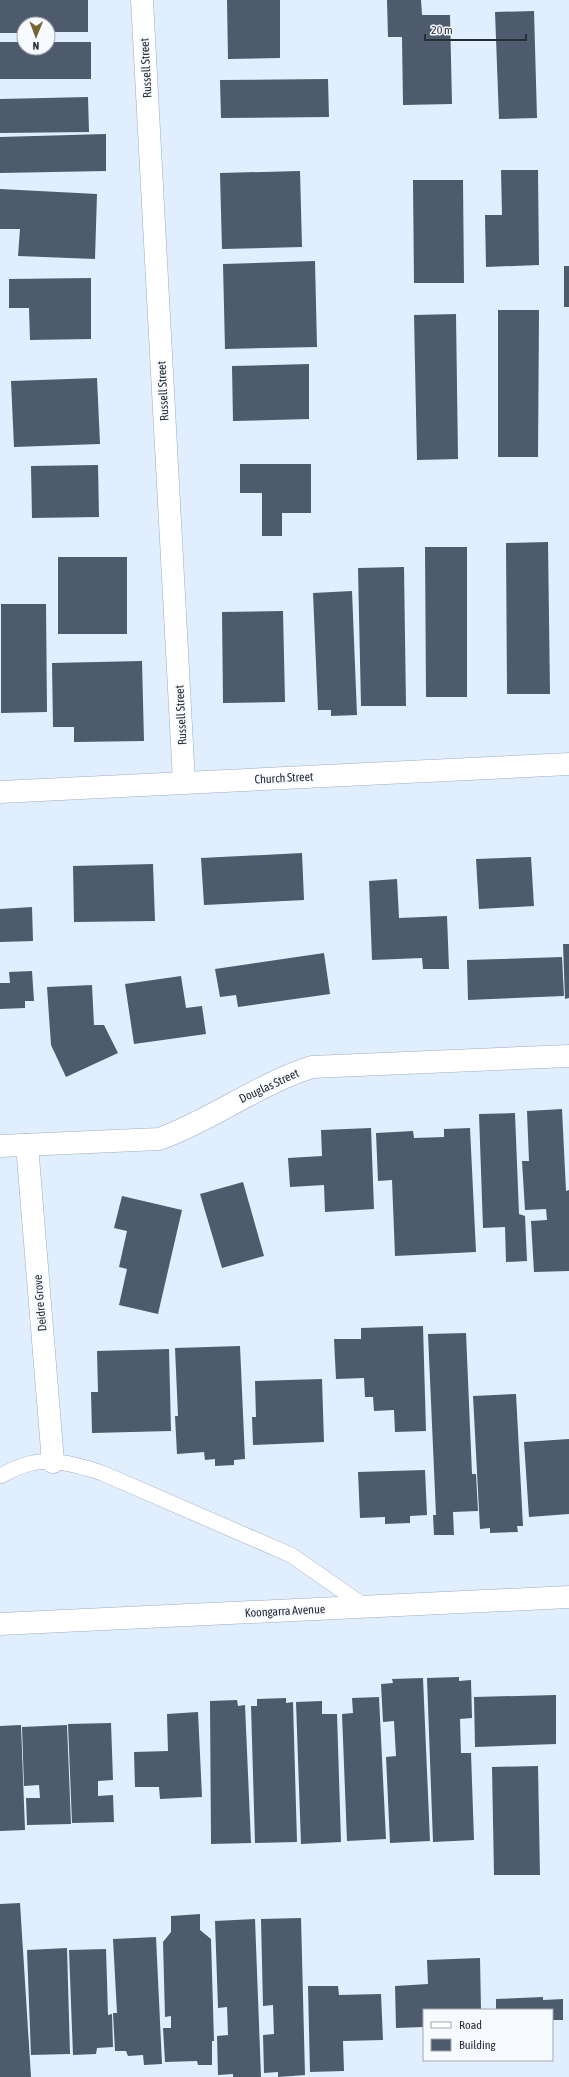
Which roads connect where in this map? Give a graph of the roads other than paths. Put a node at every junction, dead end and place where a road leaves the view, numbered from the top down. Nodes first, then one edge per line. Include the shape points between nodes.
1 (142, 0) edge
2 (569, 764) edge
3 (184, 782) junction
4 (0, 792) edge
5 (569, 1056) edge
6 (27, 1145) junction
7 (0, 1146) edge
8 (53, 1462) junction
9 (0, 1476) edge
10 (569, 1597) edge
11 (366, 1607) junction
12 (0, 1624) edge

1 - 3 street, Russell Street
2 - 3 street, Church Street
3 - 4 street, Church Street
5 - 6 street, Douglas Street via 312,1067 287,1075 178,1132 159,1139
6 - 7 street, Douglas Street
6 - 8 street, Deidre Grove
8 - 9 lane via 32,1463
8 - 11 lane via 102,1473 291,1555
10 - 11 street, Koongarra Avenue
11 - 12 street, Koongarra Avenue

